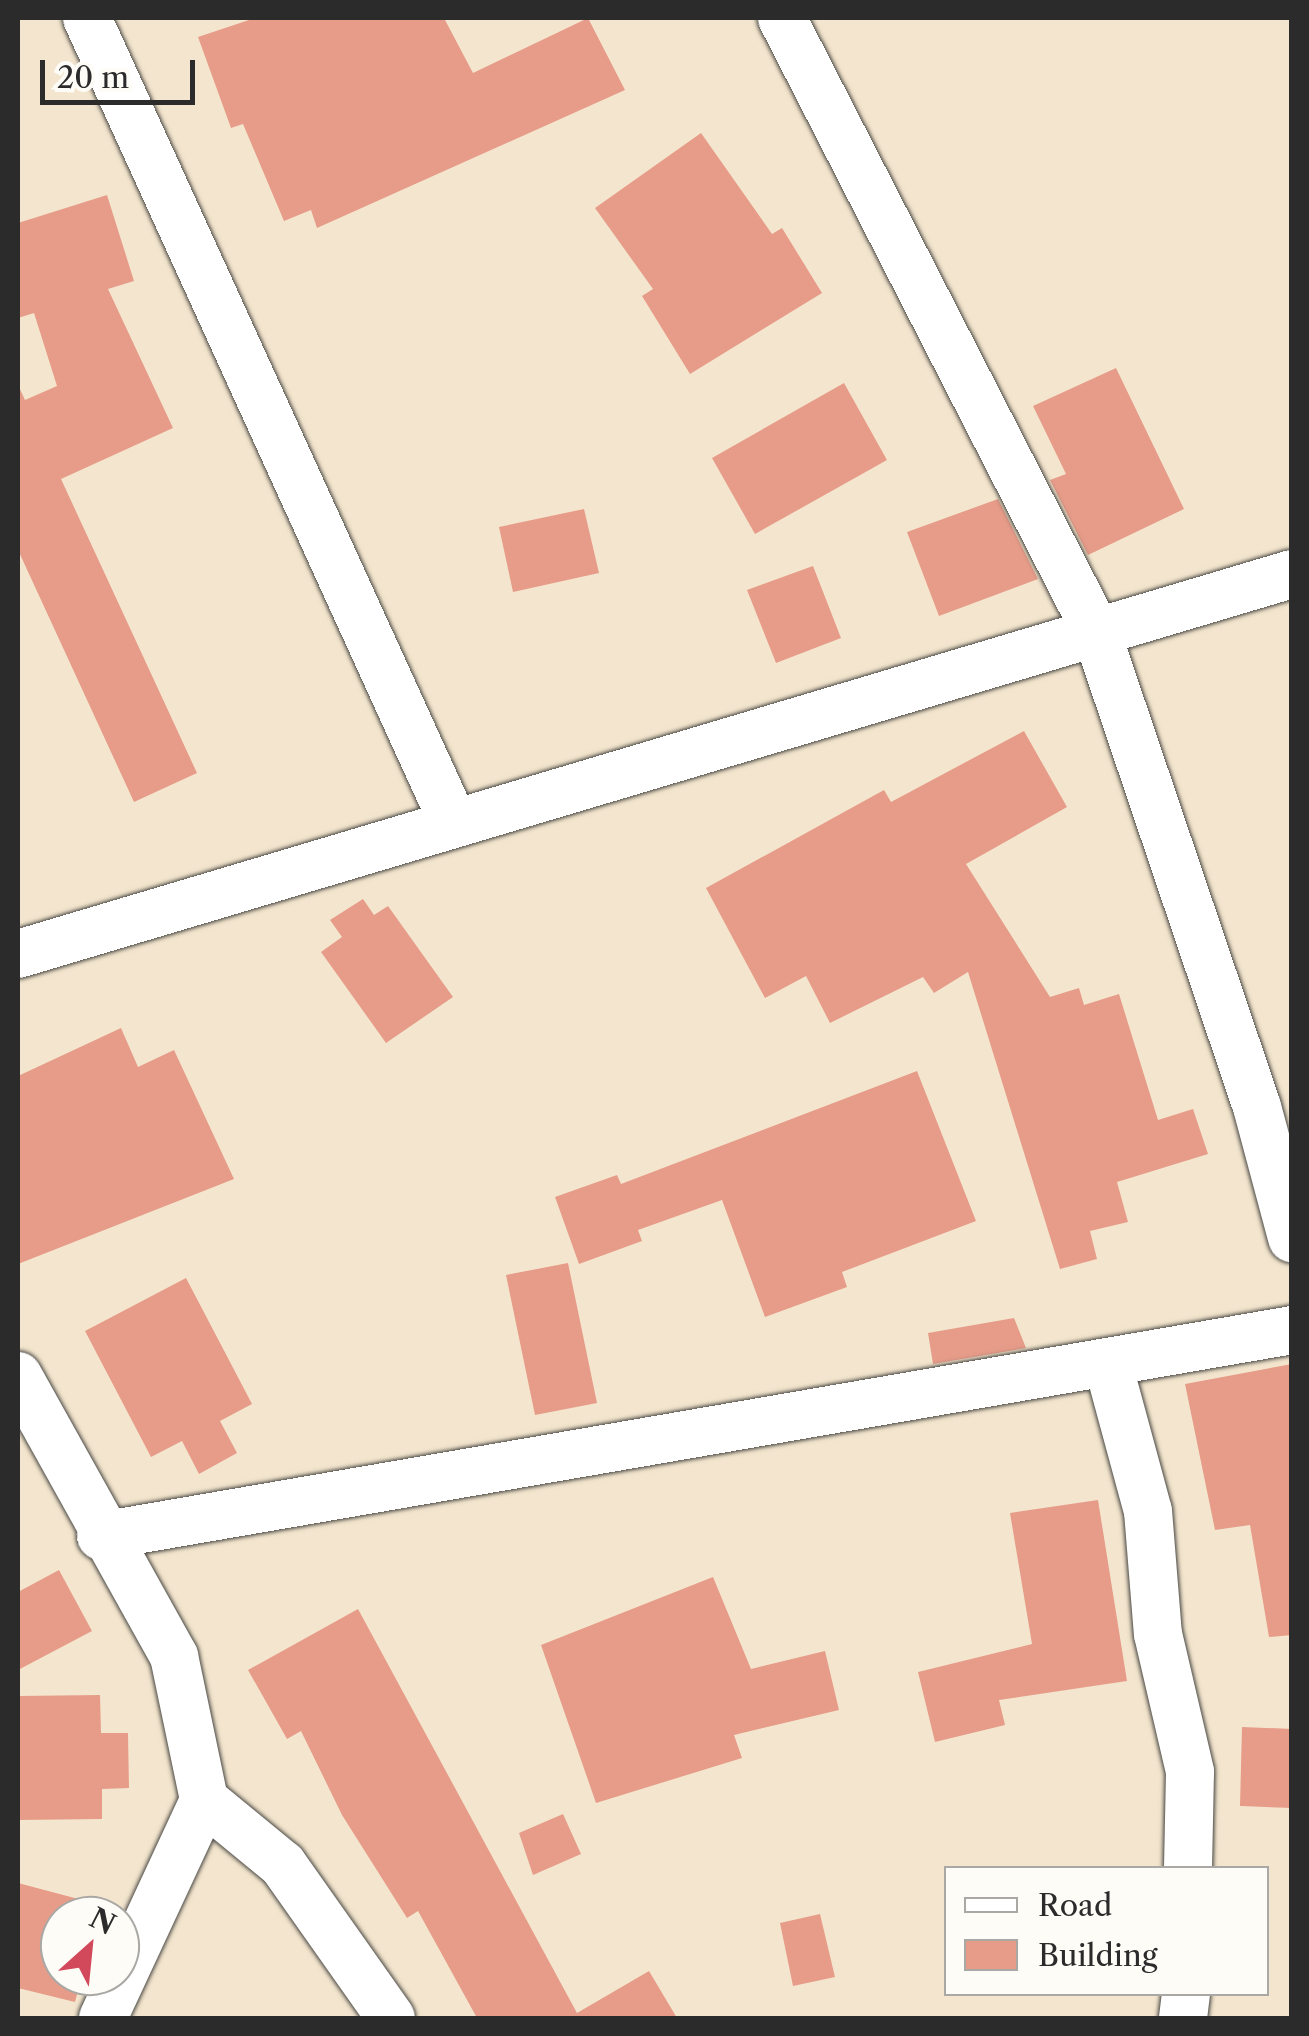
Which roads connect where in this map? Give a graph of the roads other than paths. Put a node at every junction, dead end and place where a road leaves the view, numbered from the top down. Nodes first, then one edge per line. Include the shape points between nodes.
1 (87, 18) edge
2 (782, 18) edge
3 (1292, 574) edge
4 (1096, 631) junction
5 (453, 822) junction
6 (18, 954) edge
7 (1292, 1238) edge
8 (1292, 1330) edge
9 (1108, 1364) junction
10 (18, 1376) edge
11 (101, 1536) junction
12 (204, 1800) junction
13 (1188, 1866) edge
14 (103, 2018) edge
15 (391, 2018) edge

1 - 5 street
2 - 4 street
3 - 4 street
4 - 5 street
4 - 7 street via 1257,1107
5 - 6 street
8 - 9 street
9 - 11 street
9 - 13 street via 1148,1512 1158,1634 1190,1772
10 - 11 street
11 - 12 street via 174,1656
12 - 14 street
12 - 15 street via 284,1865

